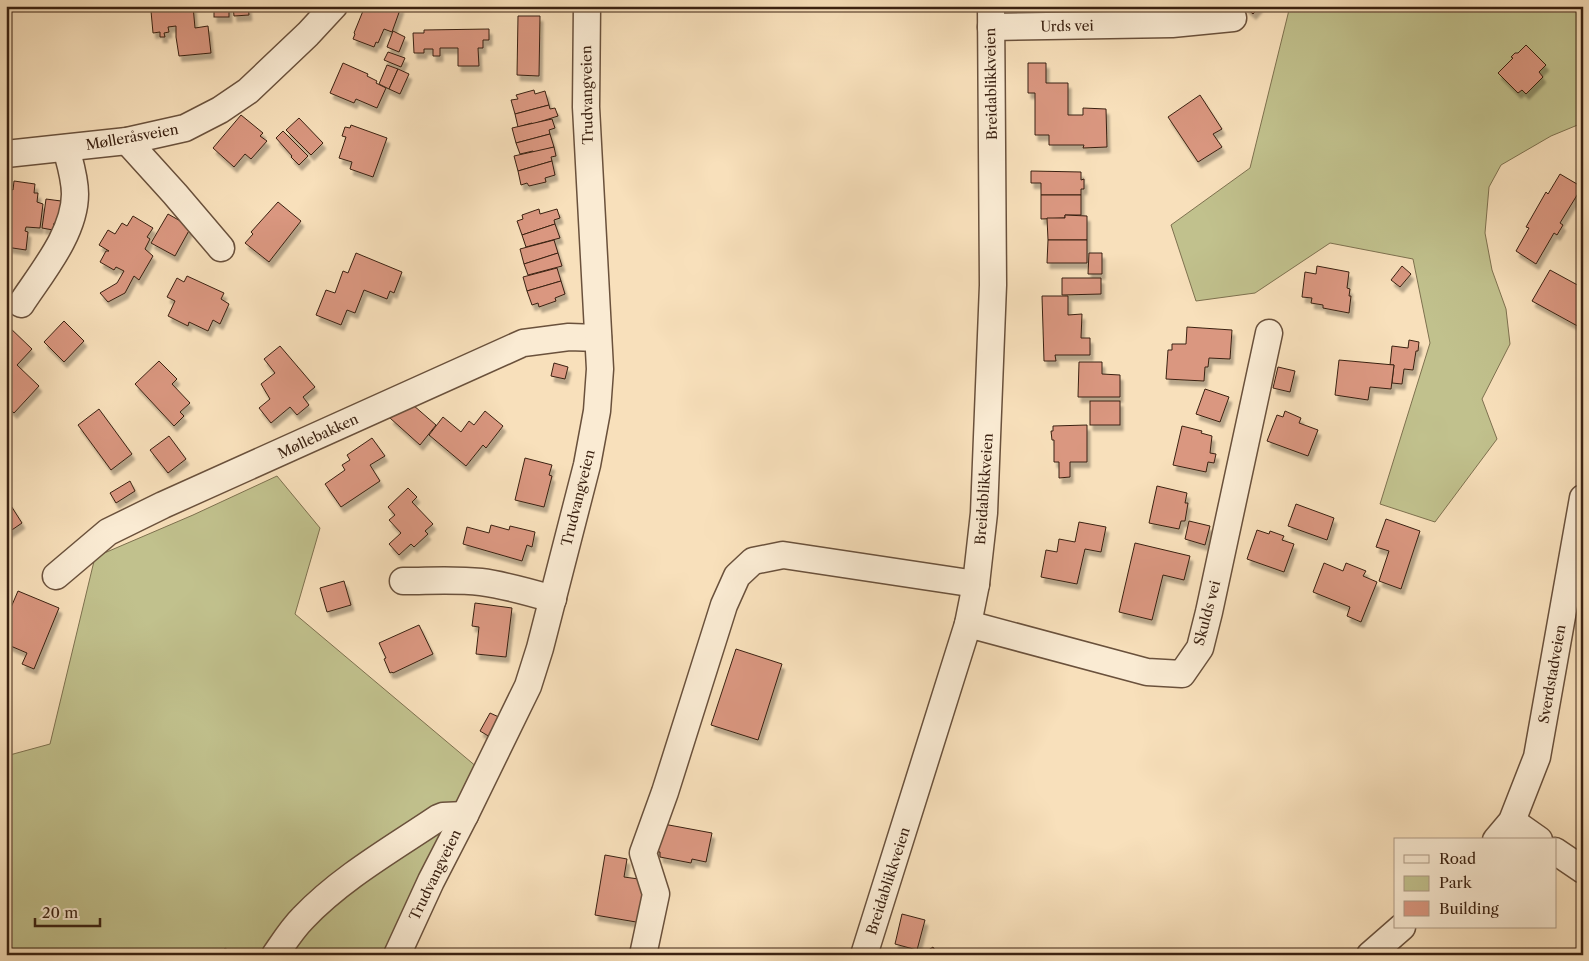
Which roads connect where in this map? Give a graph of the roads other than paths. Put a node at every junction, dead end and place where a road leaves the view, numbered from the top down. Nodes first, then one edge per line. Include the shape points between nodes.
1 (334, 6) edge
2 (587, 6) edge
3 (991, 17) edge
4 (1233, 18) dead end
5 (127, 141) junction
6 (66, 148) junction
7 (6, 154) edge
8 (221, 248) dead end
9 (21, 304) dead end
10 (1269, 333) dead end
11 (598, 338) junction
12 (1583, 498) edge
13 (56, 576) dead end
14 (403, 581) dead end
15 (976, 584) junction
16 (553, 599) junction
17 (968, 624) junction
18 (465, 815) junction
19 (1504, 831) edge
20 (1531, 838) edge
21 (1556, 852) edge
22 (1583, 870) edge
23 (1401, 928) edge
24 (275, 955) edge
25 (396, 955) edge
26 (643, 955) edge
27 (864, 955) edge
28 (1370, 955) edge

1 - 5 street, Mølleråsveien via 248,91 220,110 185,128
2 - 11 street, Trudvangveien via 586,107
3 - 4 street, Urds vei via 1172,24
3 - 15 street, Breidablikkveien via 993,285 984,513
5 - 6 street, Mølleråsveien
5 - 8 street
6 - 7 street, Mølleråsveien
6 - 9 street via 75,194 72,214 64,237
10 - 17 street, Skulds vei via 1200,648 1182,674 1147,672
11 - 13 street, Møllebakken via 569,337 523,343 108,532
11 - 16 street, Trudvangveien via 597,411
12 - 19 street, Sverdstadveien via 1537,757
14 - 16 street via 481,582
15 - 17 street, Breidablikkveien
15 - 26 street via 783,555 753,561 737,576 724,604 643,853 656,894
16 - 18 street, Trudvangveien via 528,686
17 - 27 street, Breidablikkveien
18 - 24 street via 438,818 326,897 303,918
18 - 25 street, Trudvangveien
19 - 20 street
21 - 22 street
23 - 28 street

